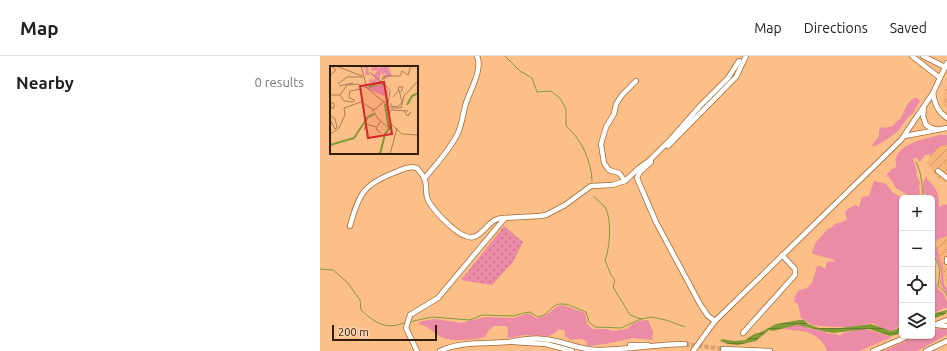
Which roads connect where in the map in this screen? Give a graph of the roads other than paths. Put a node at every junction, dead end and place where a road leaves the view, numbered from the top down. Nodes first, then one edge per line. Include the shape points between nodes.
1 (477, 56) edge
2 (746, 56) edge
3 (912, 56) edge
4 (923, 56) edge
5 (739, 61) dead end
6 (946, 65) edge
7 (940, 78) junction
8 (636, 81) dead end
9 (933, 93) junction
10 (924, 107) junction
11 (947, 118) edge
12 (947, 128) edge
13 (939, 130) junction
14 (905, 136) junction
15 (938, 171) dead end
16 (424, 178) junction
17 (947, 178) edge
18 (625, 181) junction
19 (505, 218) junction
20 (350, 226) dead end
21 (782, 255) junction
22 (947, 259) edge
23 (947, 262) edge
24 (947, 320) edge
25 (715, 321) junction
26 (935, 325) edge
27 (935, 326) edge
28 (947, 326) edge
29 (743, 333) dead end
30 (902, 339) edge
31 (947, 340) edge
32 (510, 342) junction
33 (685, 344) tunnel mouth
34 (939, 345) junction
35 (947, 347) edge
36 (723, 349) dead end
37 (593, 350) edge
38 (417, 351) edge
39 (440, 351) edge
40 (572, 351) edge
41 (693, 351) edge
42 (746, 351) edge
43 (770, 351) edge
44 (873, 351) edge
45 (926, 351) edge

1 - 16 street via 475,83 466,103 458,133 441,160
2 - 25 street via 736,77 640,172 637,178 656,222 693,290 708,316
3 - 7 street
4 - 6 street
5 - 18 street via 728,78 671,139
6 - 7 street
7 - 9 street
8 - 18 street via 616,104 601,144 604,164 609,170 619,173
9 - 10 street
9 - 11 street via 938,110
10 - 13 street via 926,125
10 - 14 street
12 - 13 street
13 - 14 street
14 - 21 street
15 - 17 street
16 - 19 street via 429,202 448,224 461,234 470,238 476,236 493,221
16 - 20 street via 417,168 411,167 379,178 362,193 354,209
18 - 19 street via 612,185 592,186 546,215
19 - 38 street via 438,298 410,315 406,328
21 - 25 street
21 - 29 street via 795,269 795,275
22 - 23 street
24 - 26 street
25 - 41 street
27 - 28 street
30 - 44 street
31 - 34 street
32 - 37 street via 543,338
32 - 39 street via 457,346
32 - 40 street via 546,344
33 - 37 street
34 - 35 street
34 - 45 street
36 - 42 street
42 - 43 street

